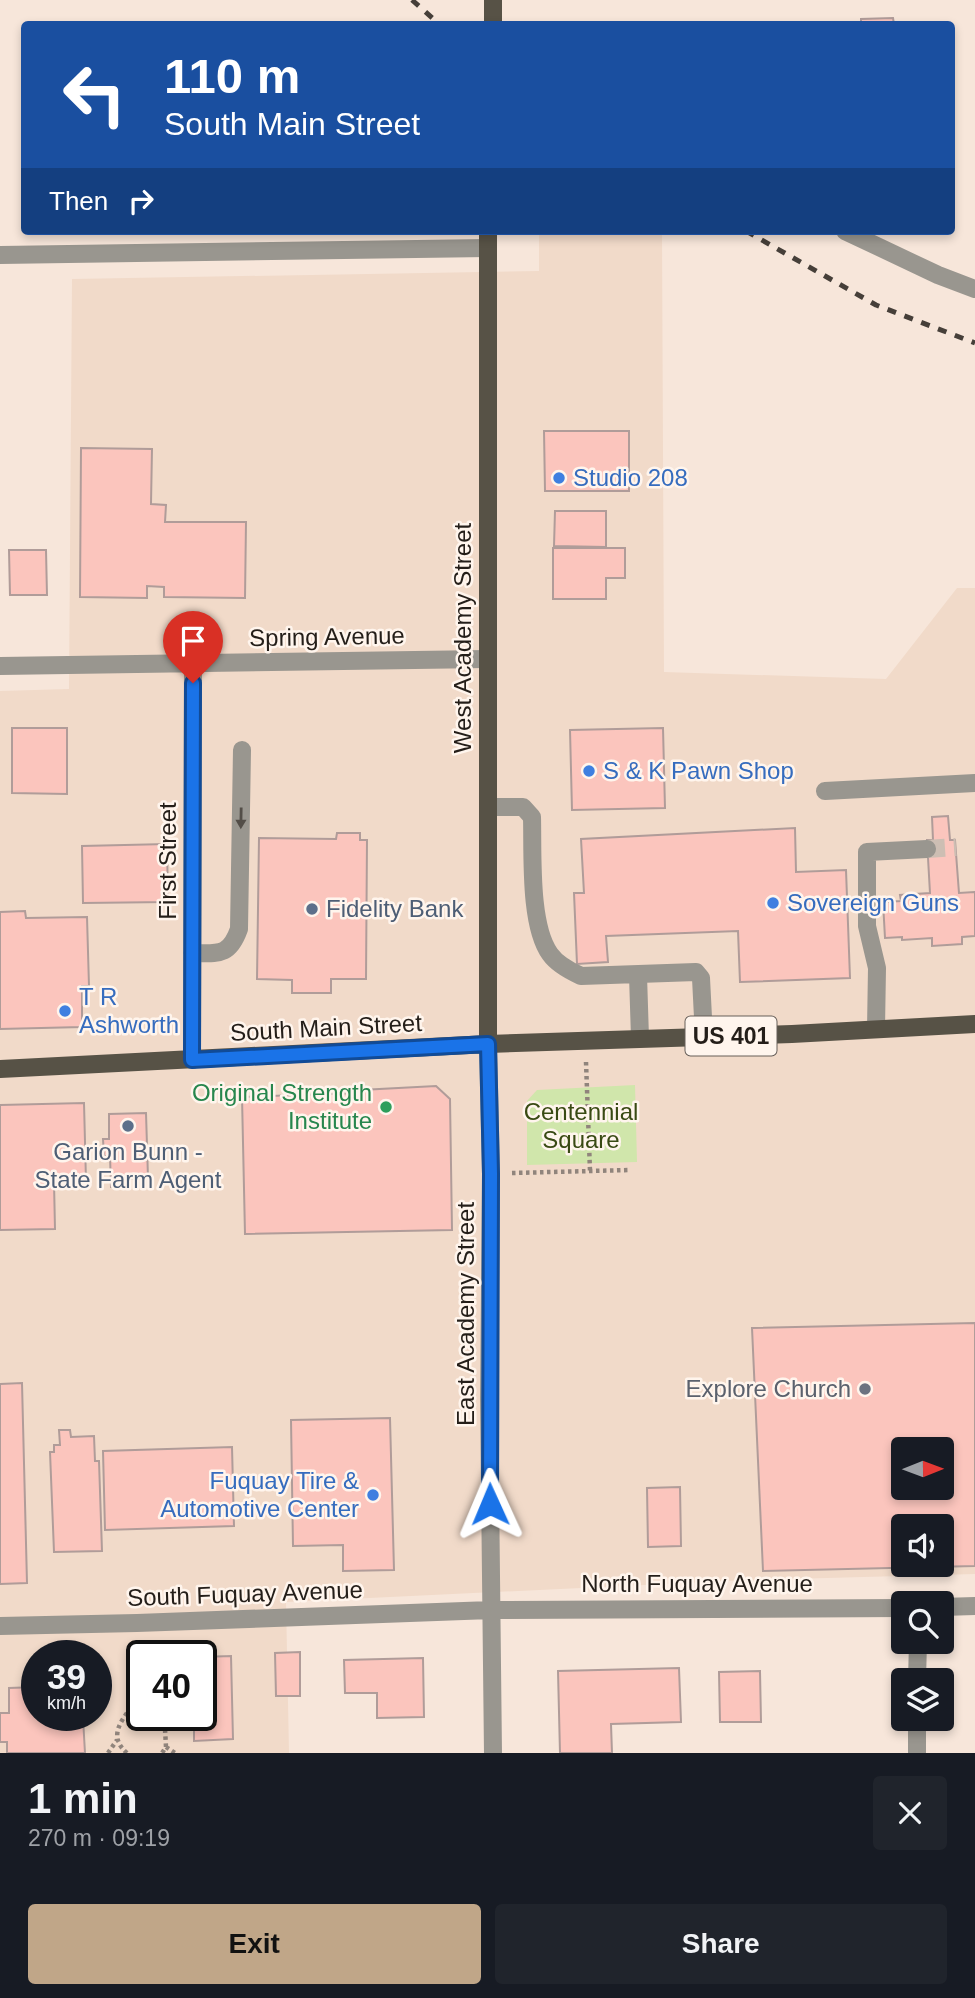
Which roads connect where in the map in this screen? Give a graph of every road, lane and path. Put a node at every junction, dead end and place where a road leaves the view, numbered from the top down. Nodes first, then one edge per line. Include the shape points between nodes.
1 (493, 0) edge
2 (493, 21) edge
3 (853, 235) edge
4 (488, 240) edge
5 (0, 255) edge
6 (975, 289) edge
7 (486, 659) junction
8 (193, 663) junction
9 (0, 666) edge
10 (242, 750) dead end
11 (975, 783) edge
12 (825, 791) dead end
13 (488, 807) junction
14 (928, 849) tunnel mouth
15 (192, 953) junction
16 (638, 975) junction
17 (975, 1024) edge
18 (876, 1030) junction
19 (704, 1037) junction
20 (640, 1038) junction
21 (585, 1040) junction
22 (488, 1044) junction
23 (192, 1060) junction
24 (0, 1069) edge
25 (630, 1170) dead end
26 (590, 1171) junction
27 (491, 1174) junction
28 (975, 1606) edge
29 (954, 1607) edge
30 (891, 1608) edge
31 (491, 1609) junction
32 (0, 1626) edge
33 (126, 1714) edge
34 (165, 1731) edge
35 (917, 1731) edge
36 (117, 1740) junction
37 (166, 1747) junction
38 (108, 1753) edge
39 (127, 1753) edge
40 (162, 1753) edge
41 (175, 1753) edge
42 (492, 1753) edge
43 (917, 1753) edge

1 - 2 main road
3 - 6 street
4 - 5 street
4 - 7 main road, West Academy Street
7 - 8 street, Spring Avenue
7 - 13 main road, West Academy Street
8 - 9 street, Spring Avenue
8 - 15 street, First Street
10 -> 15 street via 239,929 234,944 223,953
11 - 12 street
13 - 16 street via 523,807 532,817 536,919 550,955 581,976
13 - 22 main road, West Academy Street
14 - 18 street via 867,852 867,926 877,968
15 - 23 street, First Street
16 - 19 street via 696,972 701,978
16 - 20 street
17 - 18 main road, US 401
18 - 19 main road, US 401
19 - 20 main road, US 401
20 - 21 main road, US 401
21 - 22 main road, US 401
21 - 26 path
22 - 23 main road, South Main Street / US 401
22 - 27 street, East Academy Street
23 - 24 main road, South Main Street / US 401
25 - 26 path
26 - 27 path
27 - 31 street, East Academy Street
28 - 29 street
30 - 31 street, North Fuquay Avenue
31 - 32 street, South Fuquay Avenue
31 - 42 street, East Academy Street
33 - 36 path via 116,1728
34 - 37 path
35 - 43 street
36 - 38 path
36 - 39 path
37 - 40 path
37 - 41 path

